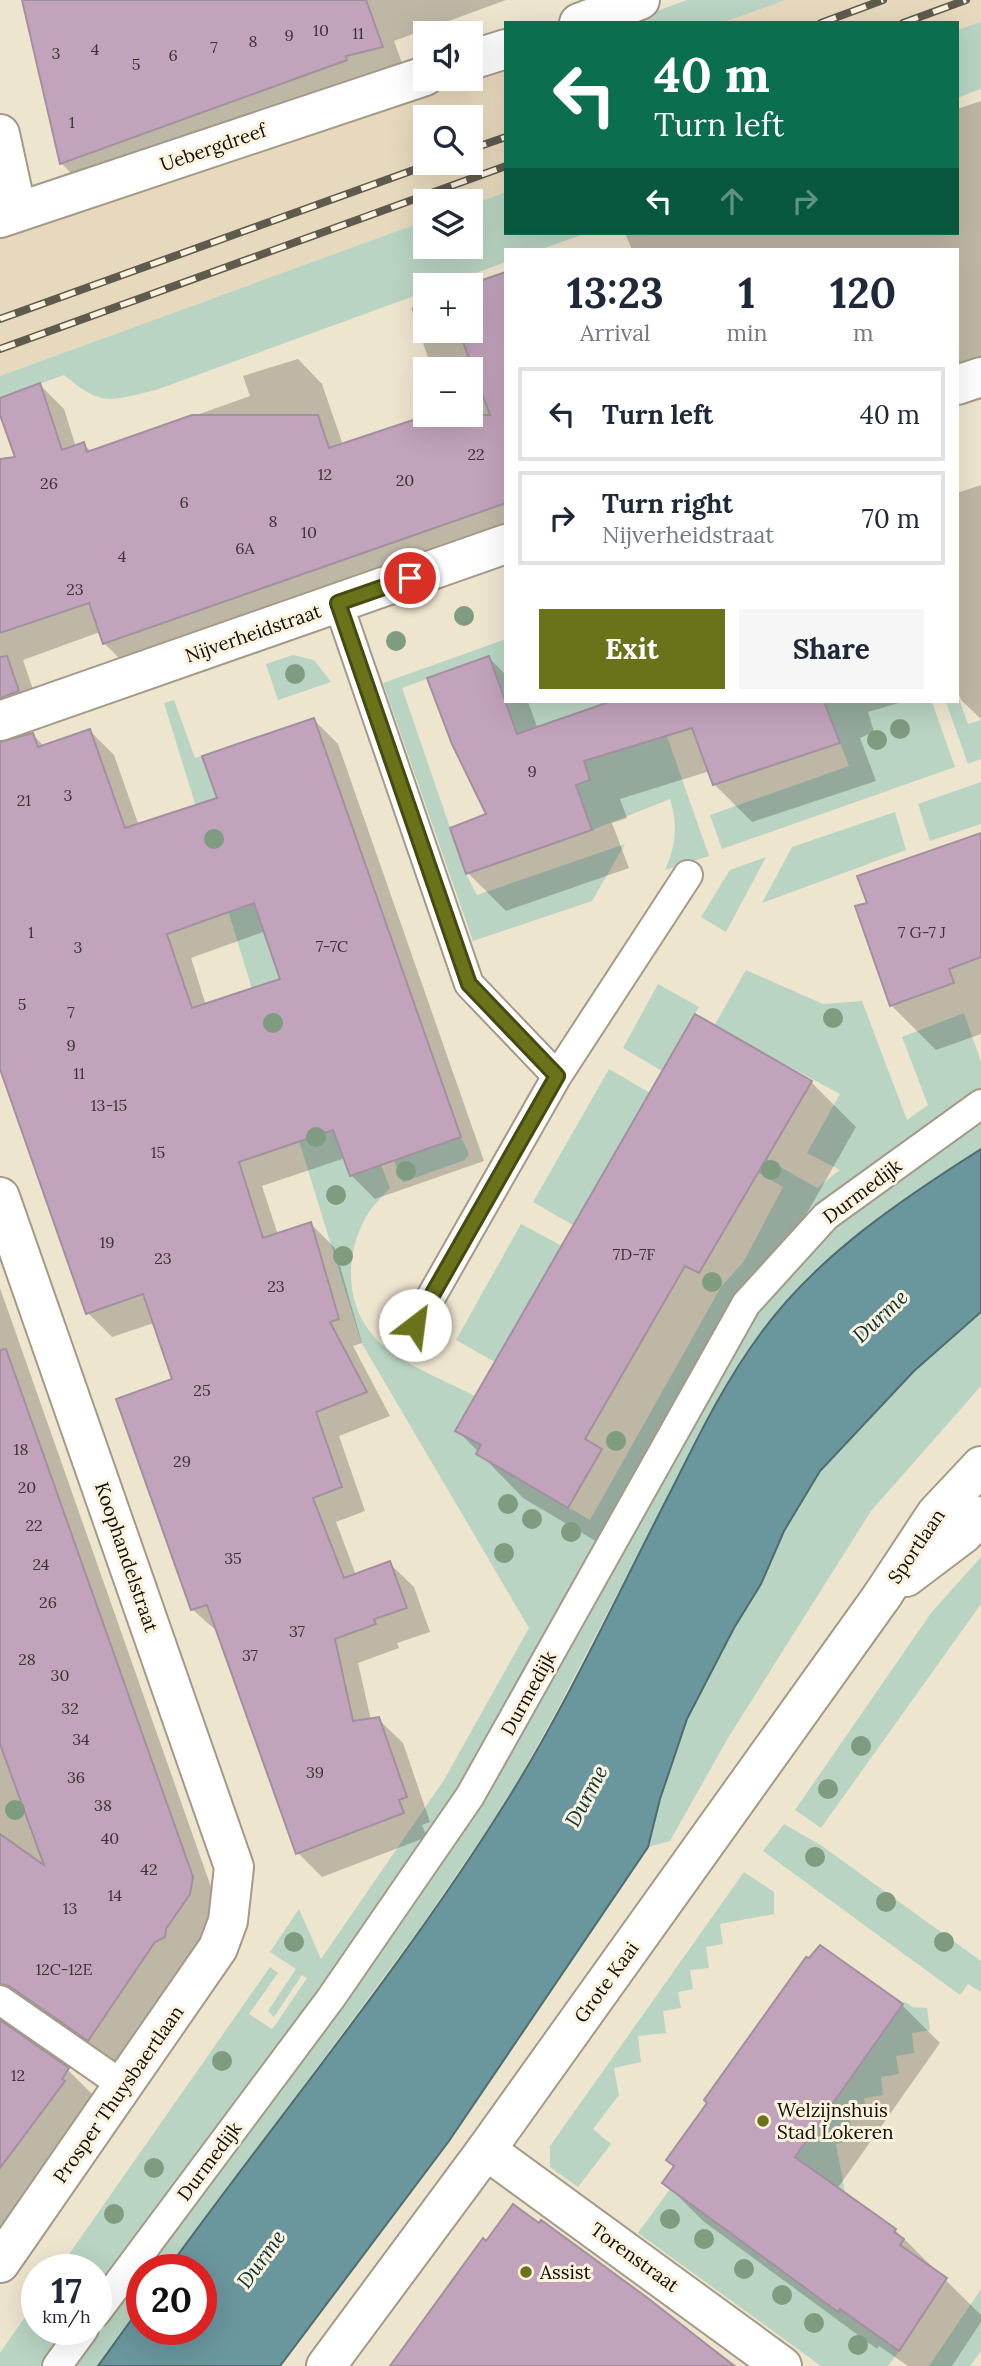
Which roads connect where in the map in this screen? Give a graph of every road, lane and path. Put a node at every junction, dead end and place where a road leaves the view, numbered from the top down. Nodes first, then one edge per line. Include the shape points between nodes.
1 (640, 0) edge
2 (584, 21) edge
3 (504, 49) edge
4 (483, 56) edge
5 (413, 79) edge
6 (0, 134) edge
7 (9, 215) edge
8 (981, 377) edge
9 (959, 384) edge
10 (504, 545) edge
11 (338, 603) junction
12 (0, 721) edge
13 (688, 875) dead end
14 (557, 1076) junction
15 (981, 1104) edge
16 (0, 1197) edge
17 (415, 1325) dead end
18 (981, 1466) edge
19 (981, 1516) edge
20 (882, 1596) junction
21 (228, 1921) joint
22 (0, 2000) edge
23 (124, 2086) junction
24 (486, 2150) junction
25 (0, 2263) edge
26 (112, 2292) edge
27 (72, 2345) edge
28 (57, 2366) edge
29 (326, 2366) edge
30 (782, 2366) edge

1 - 2 street
3 - 4 street
5 - 7 street, Uebergdreef
6 - 7 street
8 - 9 street
10 - 11 street, Nijverheidstraat
11 - 12 street, Nijverheidstraat
11 - 14 lane via 469,984
13 - 14 lane
14 - 17 lane
15 - 26 lane, Durmedijk via 826,1216 746,1304 470,1796 331,1998
16 - 21 street, Koophandelstraat via 224,1834 234,1867
18 - 20 street, Sportlaan via 936,1514
19 - 20 street, Sportlaan
20 - 24 street, Grote Kaai
21 - 23 street, Prosper Thuysbaertlaan via 218,1948
22 - 23 lane
23 - 25 street, Prosper Thuysbaertlaan
24 - 29 street, Grote Kaai
24 - 30 street, Torenstraat
27 - 28 lane

